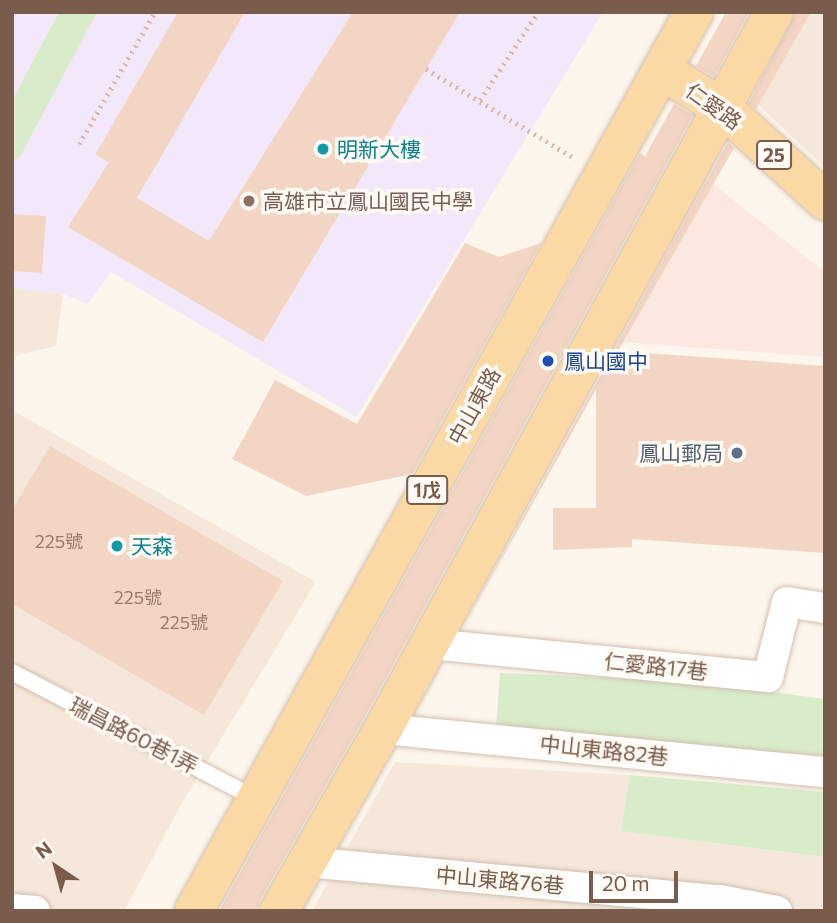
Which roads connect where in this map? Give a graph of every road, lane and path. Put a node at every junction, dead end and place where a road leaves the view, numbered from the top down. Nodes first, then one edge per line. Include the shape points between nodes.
1 (155, 12) edge
2 (538, 12) edge
3 (694, 12) edge
4 (774, 12) edge
5 (426, 69) dead end
6 (663, 71) junction
7 (480, 100) junction
8 (724, 108) junction
9 (79, 144) dead end
10 (604, 176) junction
11 (825, 201) edge
12 (825, 608) edge
13 (430, 644) junction
14 (12, 672) edge
15 (383, 729) junction
16 (825, 772) edge
17 (255, 798) junction
18 (307, 862) junction
19 (12, 909) edge
20 (35, 911) edge
21 (194, 911) edge
22 (279, 911) edge
23 (777, 911) edge

1 - 9 path
2 - 7 path
3 - 6 main road, 中山東路 / 1戊
4 - 8 main road
5 - 7 path
6 - 8 main road, 仁愛路 / 25
6 - 10 main road, 中山東路 / 1戊
7 - 10 path
8 - 11 main road, 仁愛路 / 25
8 - 13 main road
10 - 17 main road, 中山東路 / 1戊
12 - 13 street, 仁愛路17巷 via 787,602 768,677
13 - 15 main road
14 - 17 lane, 瑞昌路60巷1弄
15 - 16 street, 中山東路82巷
15 - 18 main road
17 - 21 main road, 中山東路 / 1戊
18 - 22 main road
18 - 23 street, 中山東路76巷 via 720,900
19 - 20 street

